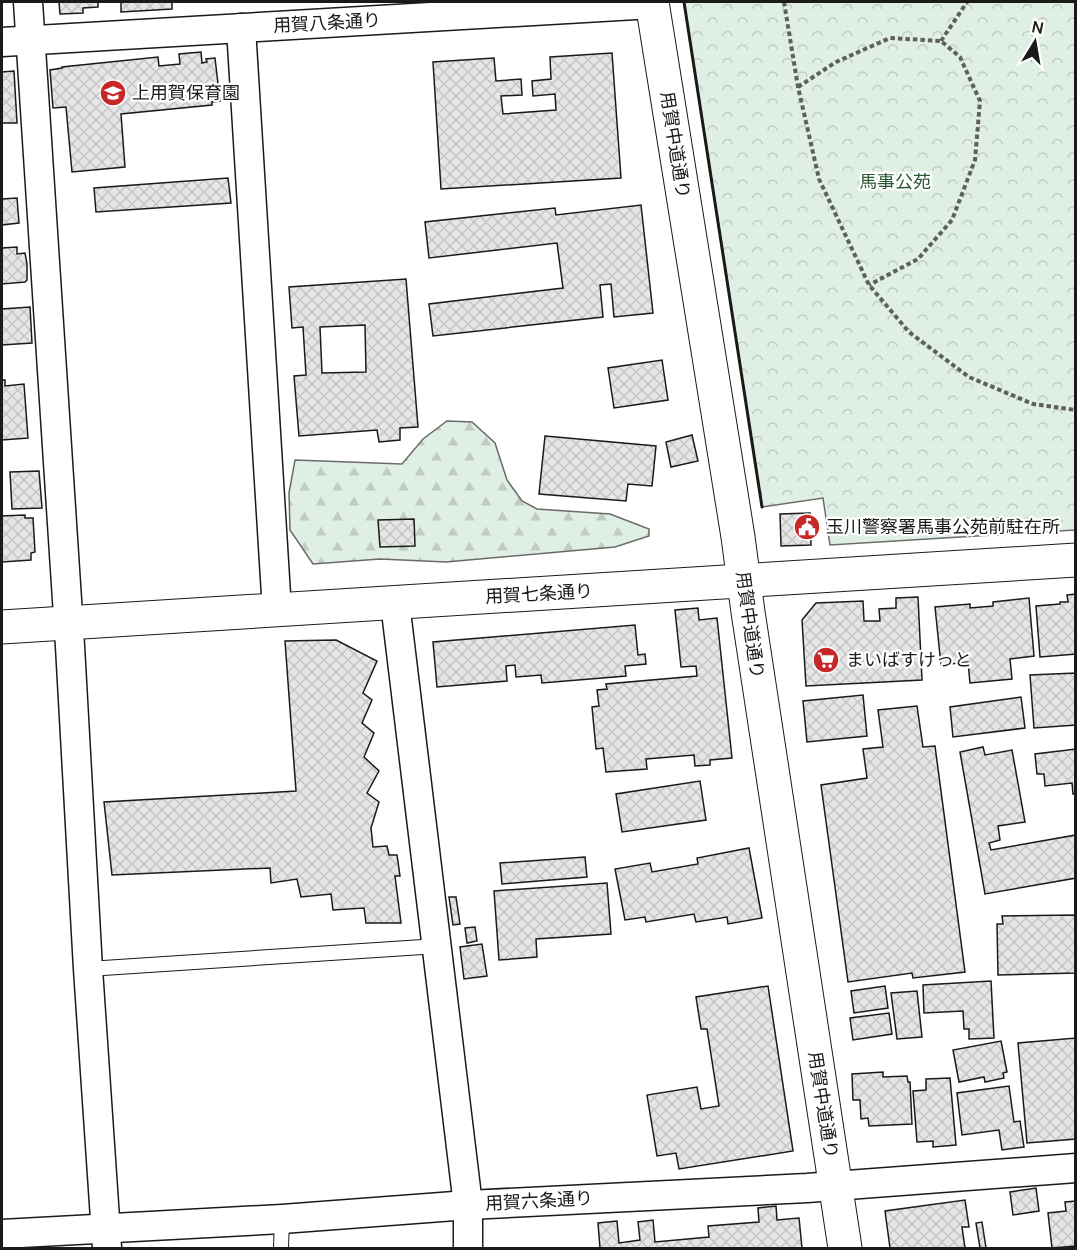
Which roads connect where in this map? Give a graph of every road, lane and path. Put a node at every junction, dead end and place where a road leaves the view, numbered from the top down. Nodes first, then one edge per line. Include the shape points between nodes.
1 (28, 2) edge
2 (784, 2) edge
3 (967, 2) edge
4 (652, 3) edge
5 (241, 28) junction
6 (31, 39) junction
7 (941, 40) junction
8 (2, 42) edge
9 (798, 87) junction
10 (869, 285) junction
11 (1076, 410) edge
12 (1076, 560) edge
13 (744, 581) junction
14 (395, 603) junction
15 (277, 611) junction
16 (68, 623) junction
17 (2, 627) edge
18 (438, 946) junction
19 (88, 969) junction
20 (1076, 1168) edge
21 (836, 1186) junction
22 (468, 1205) junction
23 (282, 1219) junction
24 (2, 1234) edge
25 (106, 1238) edge
26 (281, 1248) edge
27 (468, 1248) edge
28 (845, 1248) edge

1 - 6 street
2 - 9 path
3 - 7 path
4 - 5 street, 用賀八条通り
4 - 13 street, 用賀中道通り
5 - 6 street, 用賀八条通り
5 - 15 street
6 - 8 street, 用賀八条通り
6 - 16 street
7 - 9 path via 890,38 836,63
7 - 10 path via 960,57 980,101 975,160 952,220 918,259
9 - 10 path via 819,179
10 - 11 path via 909,332 969,376 1033,404
12 - 13 street, 用賀七条通り
13 - 14 street, 用賀七条通り
13 - 21 street, 用賀中道通り
14 - 15 street, 用賀七条通り
14 - 18 street
15 - 16 street, 用賀七条通り
16 - 17 street, 用賀七条通り
16 - 19 street
18 - 19 lane
18 - 22 street
19 - 25 street
20 - 21 street, 用賀六条通り
21 - 22 street, 用賀六条通り
21 - 28 street, 用賀中道通り
22 - 23 street, 用賀六条通り
22 - 27 street
23 - 25 street, 用賀六条通り
23 - 26 lane
24 - 25 street, 用賀六条通り

